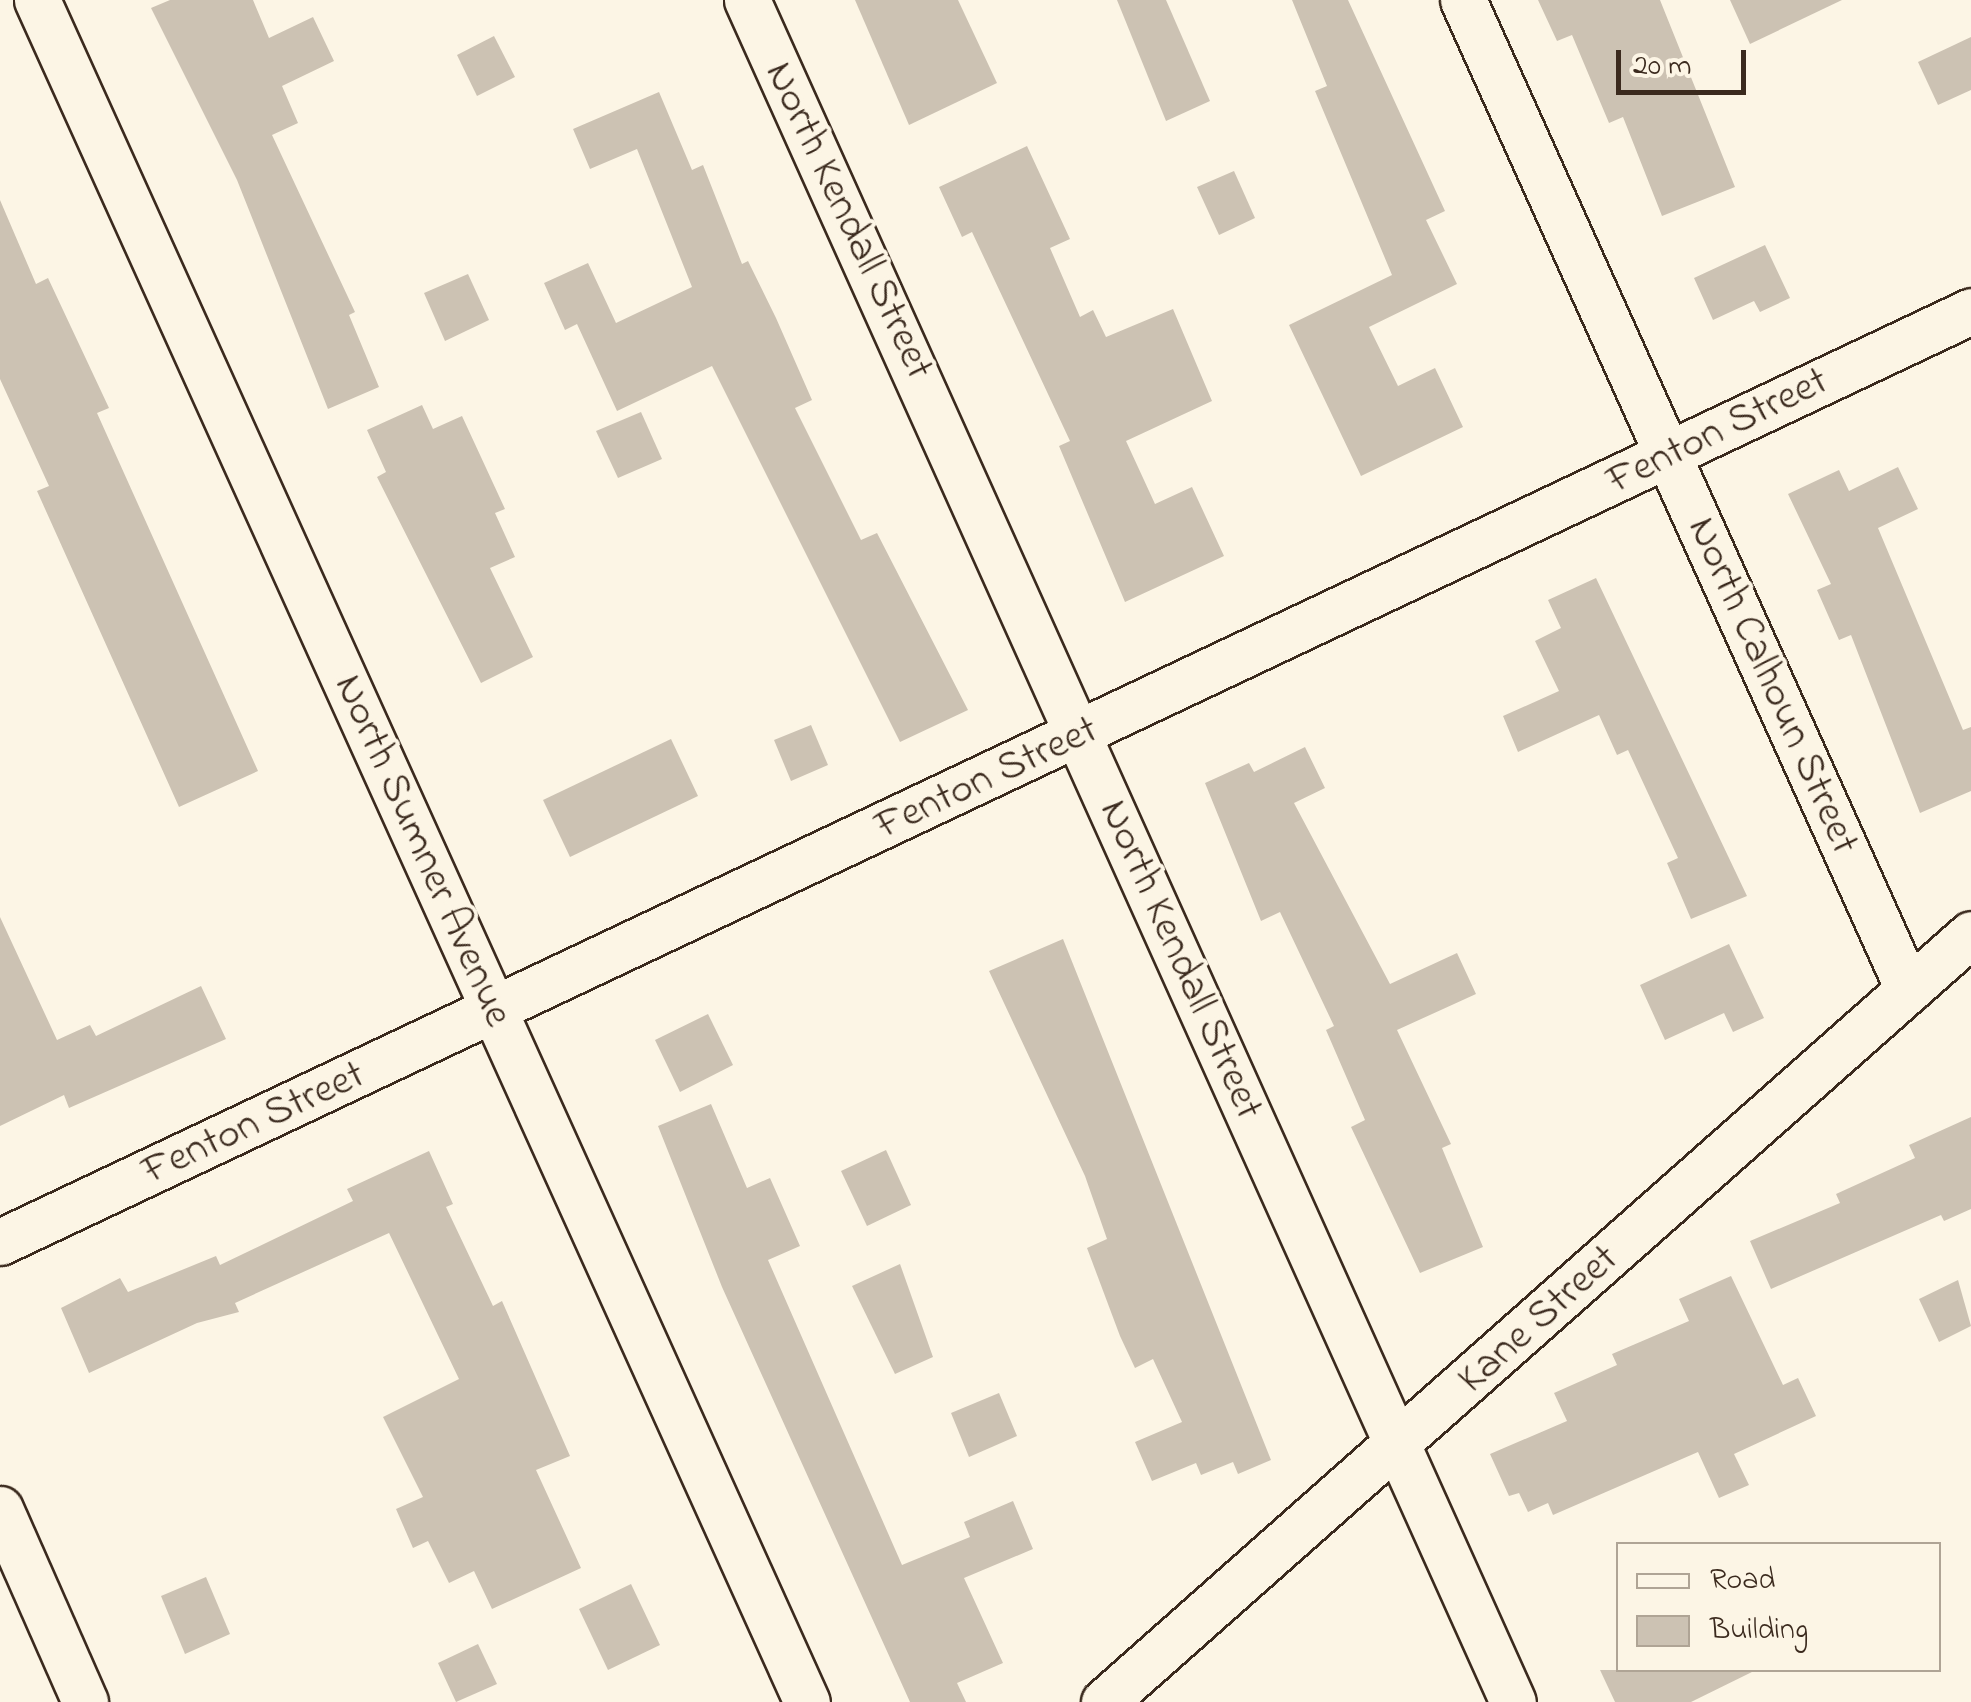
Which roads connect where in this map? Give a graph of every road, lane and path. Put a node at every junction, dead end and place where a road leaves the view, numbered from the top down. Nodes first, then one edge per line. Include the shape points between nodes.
1 (38, 0) edge
2 (747, 0) edge
3 (1463, 0) edge
4 (1971, 311) edge
5 (1669, 455) junction
6 (1082, 735) junction
7 (1971, 934) edge
8 (1908, 989) junction
9 (494, 1010) junction
10 (0, 1242) edge
11 (1396, 1449) junction
12 (0, 1509) edge
13 (86, 1702) edge
14 (807, 1702) edge
15 (1104, 1702) edge
16 (1513, 1702) edge

1 - 9 street, North Sumner Avenue
2 - 6 street, North Kendall Street
3 - 5 street, North Calhoun Street
4 - 5 street, Fenton Street
5 - 6 street, Fenton Street
5 - 8 street, North Calhoun Street
6 - 9 street, Fenton Street
6 - 11 street, North Kendall Street
7 - 8 street, Kane Street
8 - 11 street, Kane Street
9 - 10 street, Fenton Street
9 - 14 street, North Sumner Avenue
11 - 15 street, Kane Street
11 - 16 street, North Kendall Street
12 - 13 street

